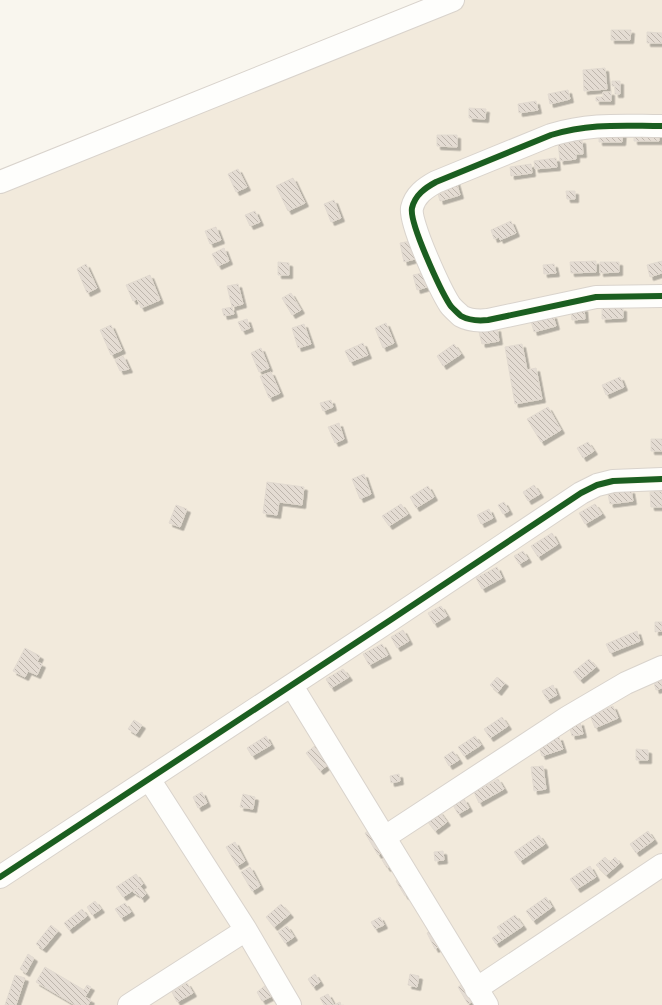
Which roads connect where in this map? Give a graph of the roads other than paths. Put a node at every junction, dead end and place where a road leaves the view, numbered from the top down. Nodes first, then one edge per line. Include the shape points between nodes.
1 (453, 0) edge
2 (662, 126) edge
3 (0, 182) edge
4 (662, 296) edge
5 (662, 479) edge
6 (662, 667) edge
7 (292, 686) junction
8 (149, 780) junction
9 (385, 837) junction
10 (662, 865) edge
11 (0, 877) edge
12 (246, 930) junction
13 (482, 997) edge
14 (129, 1005) edge
15 (290, 1005) edge

1 - 3 street
2 - 4 street via 603,125 551,135 436,182 423,189 411,209 412,220 429,263 451,306 462,316 474,321 596,297
5 - 7 street via 613,481 581,493
6 - 9 street via 626,683 568,717
7 - 8 street
7 - 9 street
8 - 11 street
8 - 12 street
9 - 13 street
10 - 13 street
12 - 14 street
12 - 15 street

